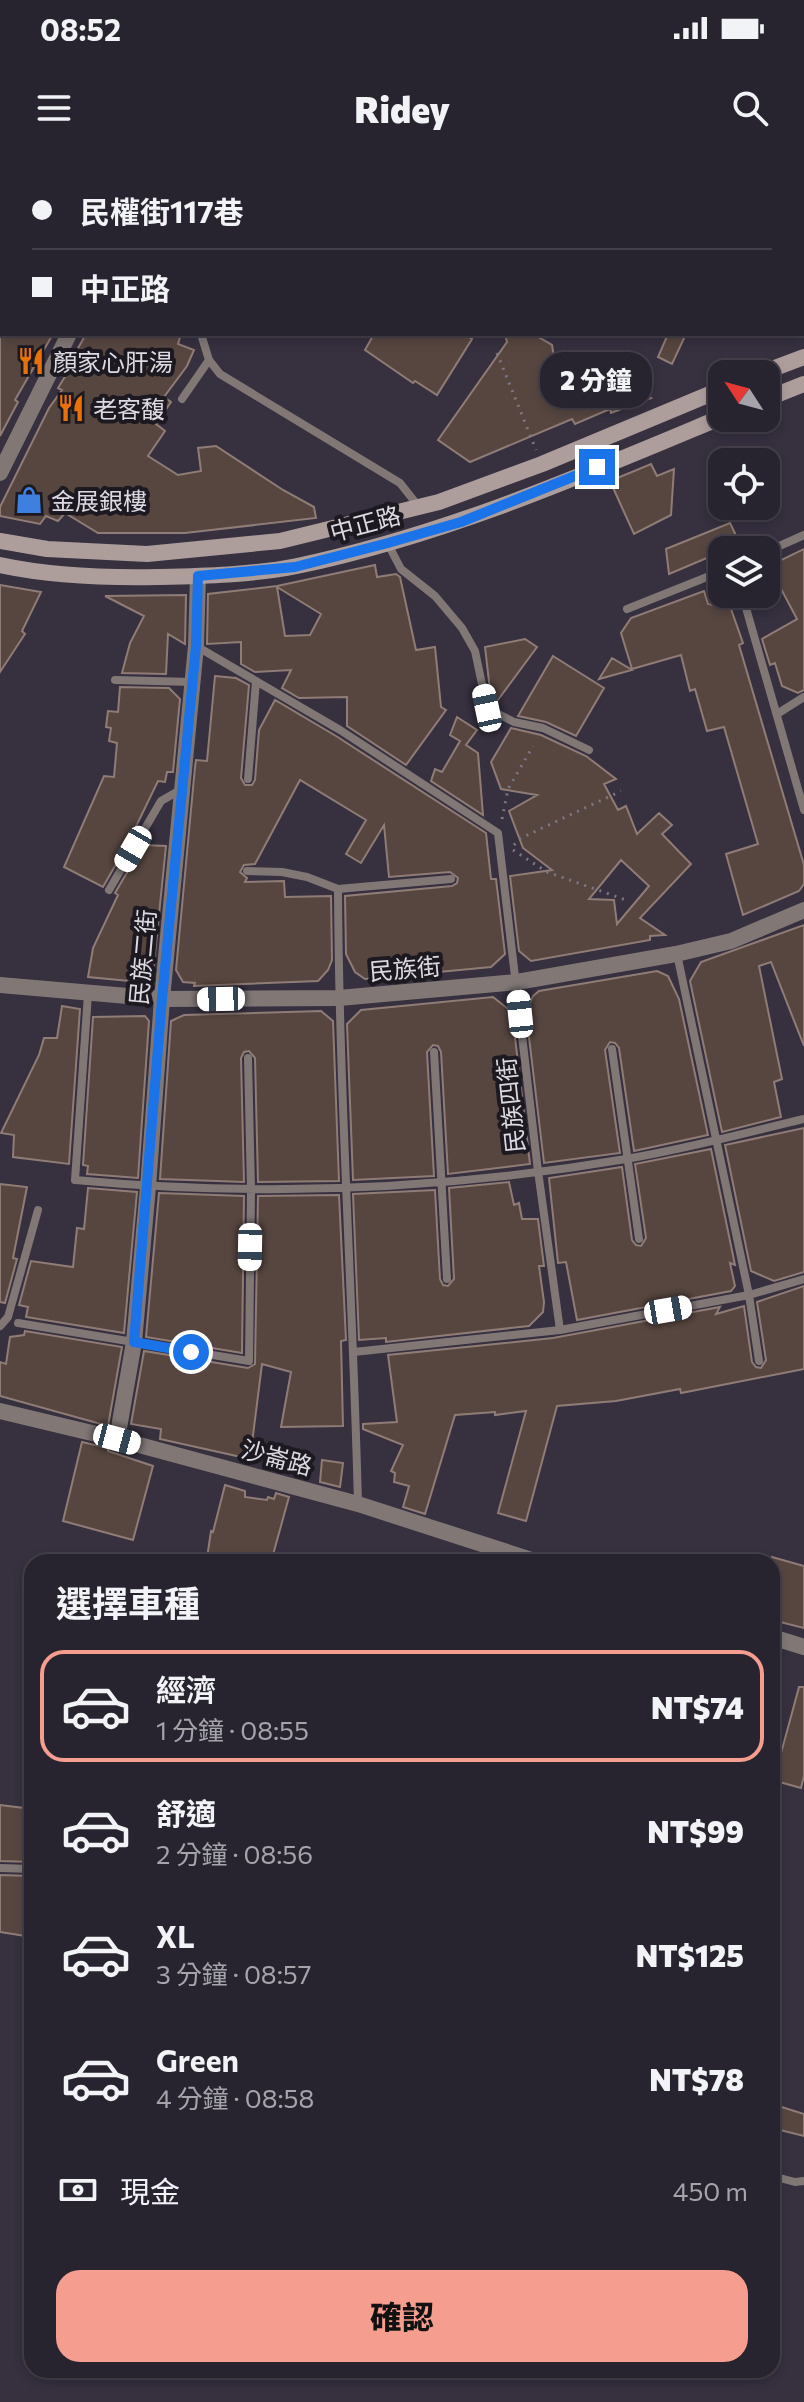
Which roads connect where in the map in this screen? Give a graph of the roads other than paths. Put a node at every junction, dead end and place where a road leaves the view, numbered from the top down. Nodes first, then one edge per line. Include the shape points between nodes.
1 (68, 336) edge
2 (201, 336) edge
3 (804, 357) edge
4 (209, 360) junction
5 (780, 366) edge
6 (804, 384) edge
7 (780, 393) edge
8 (708, 395) edge
9 (182, 399) dead end
10 (708, 423) edge
11 (0, 473) edge
12 (420, 508) junction
13 (804, 535) edge
14 (0, 541) edge
15 (388, 543) junction
16 (780, 546) edge
17 (0, 565) edge
18 (198, 576) junction
19 (708, 577) edge
20 (746, 608) edge
21 (627, 609) dead end
22 (196, 646) junction
23 (115, 680) dead end
24 (256, 681) junction
25 (192, 682) junction
26 (804, 697) edge
27 (777, 714) junction
28 (589, 750) dead end
29 (248, 779) dead end
30 (182, 789) junction
31 (804, 810) edge
32 (247, 871) dead end
33 (451, 879) dead end
34 (338, 889) junction
35 (109, 890) dead end
36 (804, 910) edge
37 (676, 954) junction
38 (517, 982) junction
39 (0, 985) edge
40 (88, 994) junction
41 (339, 998) junction
42 (162, 999) junction
43 (612, 1049) dead end
44 (434, 1052) dead end
45 (248, 1058) dead end
46 (804, 1119) edge
47 (715, 1141) junction
48 (626, 1159) junction
49 (538, 1171) junction
50 (443, 1180) junction
51 (148, 1187) junction
52 (348, 1188) junction
53 (251, 1190) junction
54 (38, 1210) dead end
55 (639, 1239) dead end
56 (447, 1279) dead end
57 (804, 1279) edge
58 (749, 1295) junction
59 (18, 1323) dead end
60 (0, 1326) edge
61 (560, 1330) junction
62 (134, 1342) junction
63 (354, 1352) junction
64 (759, 1361) dead end
65 (0, 1411) edge
66 (117, 1439) junction
67 (358, 1504) junction
68 (513, 1554) edge
69 (780, 1640) edge
70 (804, 1647) edge
71 (0, 1868) edge
72 (24, 1869) edge
73 (780, 2178) edge
74 (804, 2181) edge

1 - 11 street
2 - 4 lane
3 - 5 main road
4 - 9 lane
4 - 12 lane via 220,374 400,483
6 - 7 main road
8 - 12 main road, 中正路
10 - 15 main road, 中正路 via 461,522
12 - 14 main road, 中正路 via 280,541 147,554
13 - 16 lane
15 - 18 main road, 中正路 via 295,567
15 - 28 lane via 401,569 435,596 462,628 475,651 487,708
17 - 18 main road, 中正路 via 35,573
18 - 22 street, 民族二街
19 - 21 lane
20 - 27 lane
22 - 24 lane
22 - 25 street, 民族二街
23 - 25 lane
24 - 29 lane
24 - 38 lane, 民族四街 via 498,833
25 - 30 street, 民族二街
26 - 27 lane
27 - 31 lane
30 - 35 lane via 161,801
30 - 42 street, 民族二街
32 - 34 lane via 282,872
33 - 34 lane
34 - 41 lane
36 - 37 street, 民族街 via 731,941
37 - 38 street, 民族街
37 - 47 lane
38 - 41 street, 民族街
38 - 49 lane, 民族四街
39 - 40 street, 民族街
40 - 42 street, 民族街
40 - 51 lane via 75,1180
41 - 42 street, 民族街
41 - 52 lane
42 - 51 street, 民族二街
43 - 48 lane
44 - 50 lane
45 - 53 lane
46 - 47 lane
47 - 48 lane
47 - 58 lane
48 - 49 lane
48 - 55 lane
49 - 50 lane
49 - 61 lane, 民族四街
50 - 52 lane
50 - 56 lane
51 - 53 lane
51 - 62 street, 民族二街
52 - 53 lane
52 - 63 lane
53 - 62 lane via 249,1361
54 - 60 lane via 8,1317
57 - 58 lane
58 - 61 lane
58 - 64 lane
59 - 62 lane
61 - 63 lane
62 - 66 street, 民族二街
63 - 67 lane
65 - 66 street, 沙崙路
66 - 67 street, 沙崙路
67 - 68 street, 沙崙路
69 - 70 street
71 - 72 lane
73 - 74 lane

